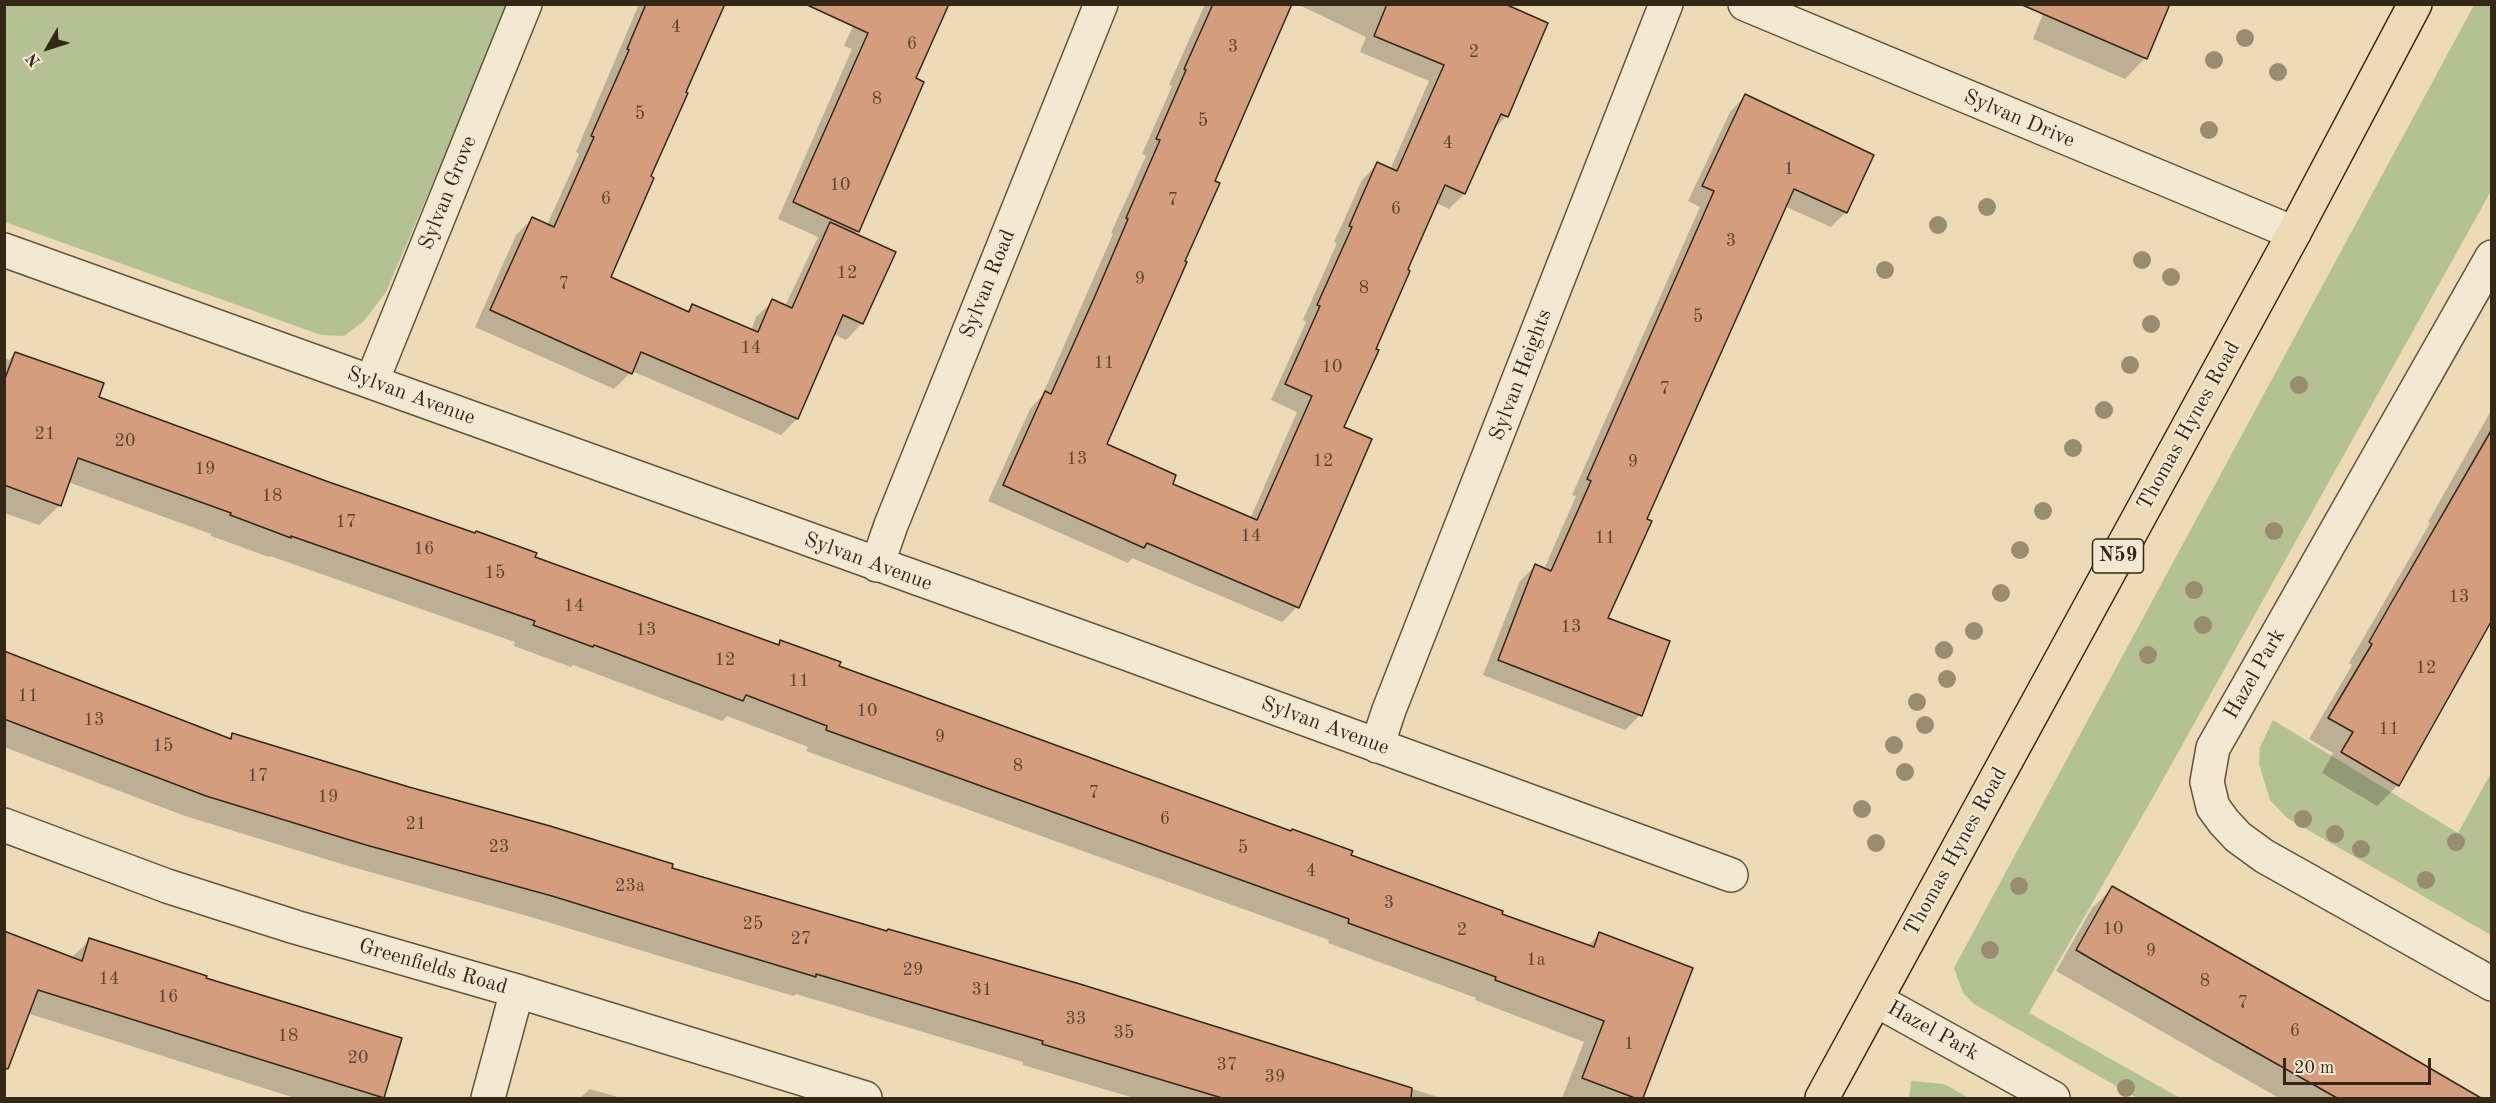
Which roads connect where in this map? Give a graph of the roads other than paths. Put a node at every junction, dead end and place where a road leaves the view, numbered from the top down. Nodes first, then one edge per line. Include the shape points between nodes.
1 (525, 4) edge
2 (1101, 4) edge
3 (1666, 4) edge
4 (1745, 4) edge
5 (2415, 4) edge
6 (2294, 233) junction
7 (4, 250) edge
8 (2492, 257) edge
9 (372, 381) junction
10 (877, 565) junction
11 (1377, 746) junction
12 (4, 825) edge
13 (1731, 875) dead end
14 (2492, 984) edge
15 (517, 991) junction
16 (1876, 1000) junction
17 (488, 1098) edge
18 (865, 1098) edge
19 (1822, 1098) edge
20 (2053, 1098) edge

1 - 9 street, Sylvan Grove
2 - 10 street, Sylvan Road
3 - 11 street, Sylvan Heights
4 - 6 street, Sylvan Drive
5 - 6 main road, Thomas Hynes Road / N59
6 - 16 main road, Thomas Hynes Road / N59
7 - 9 street, Sylvan Avenue
8 - 14 street, Hazel Park via 2213,748 2206,782 2224,822 2264,856
9 - 10 street, Sylvan Avenue
10 - 11 street, Sylvan Avenue
11 - 13 street, Sylvan Avenue
12 - 15 street, Greenfields Road via 295,927
15 - 17 street
15 - 18 street, Greenfields Road
16 - 19 main road, Thomas Hynes Road / N59
16 - 20 street, Hazel Park

